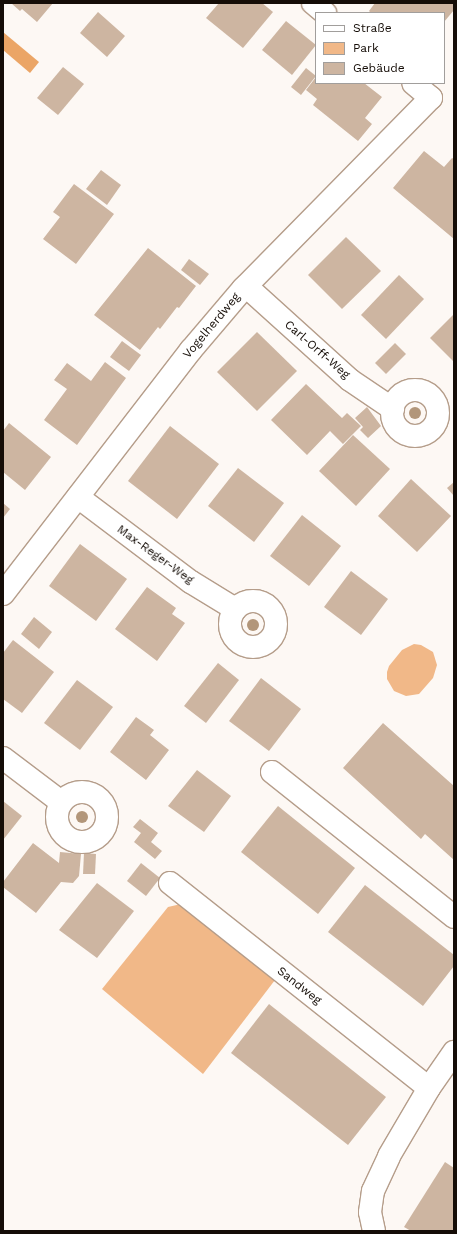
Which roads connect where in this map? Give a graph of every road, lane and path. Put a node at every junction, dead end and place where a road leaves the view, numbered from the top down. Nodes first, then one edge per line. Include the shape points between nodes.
1 (313, 3) edge
2 (324, 12) edge
3 (414, 84) edge
4 (246, 286) junction
5 (392, 409) dead end
6 (78, 497) junction
7 (3, 594) edge
8 (235, 609) dead end
9 (3, 758) edge
10 (272, 772) dead end
11 (61, 802) dead end
12 (170, 883) dead end
13 (454, 917) edge
14 (454, 1052) edge
15 (429, 1088) junction
16 (374, 1231) edge

1 - 2 street
3 - 4 street, Vogelherdweg via 430,98
4 - 5 street, Carl-Orff-Weg via 350,380
4 - 6 street, Vogelherdweg via 191,350
6 - 7 street, Vogelherdweg
6 - 8 street, Max-Reger-Weg via 191,582
9 - 11 street
10 - 13 street
12 - 15 street, Sandweg
14 - 15 street
15 - 16 street via 389,1156 373,1191 370,1212

